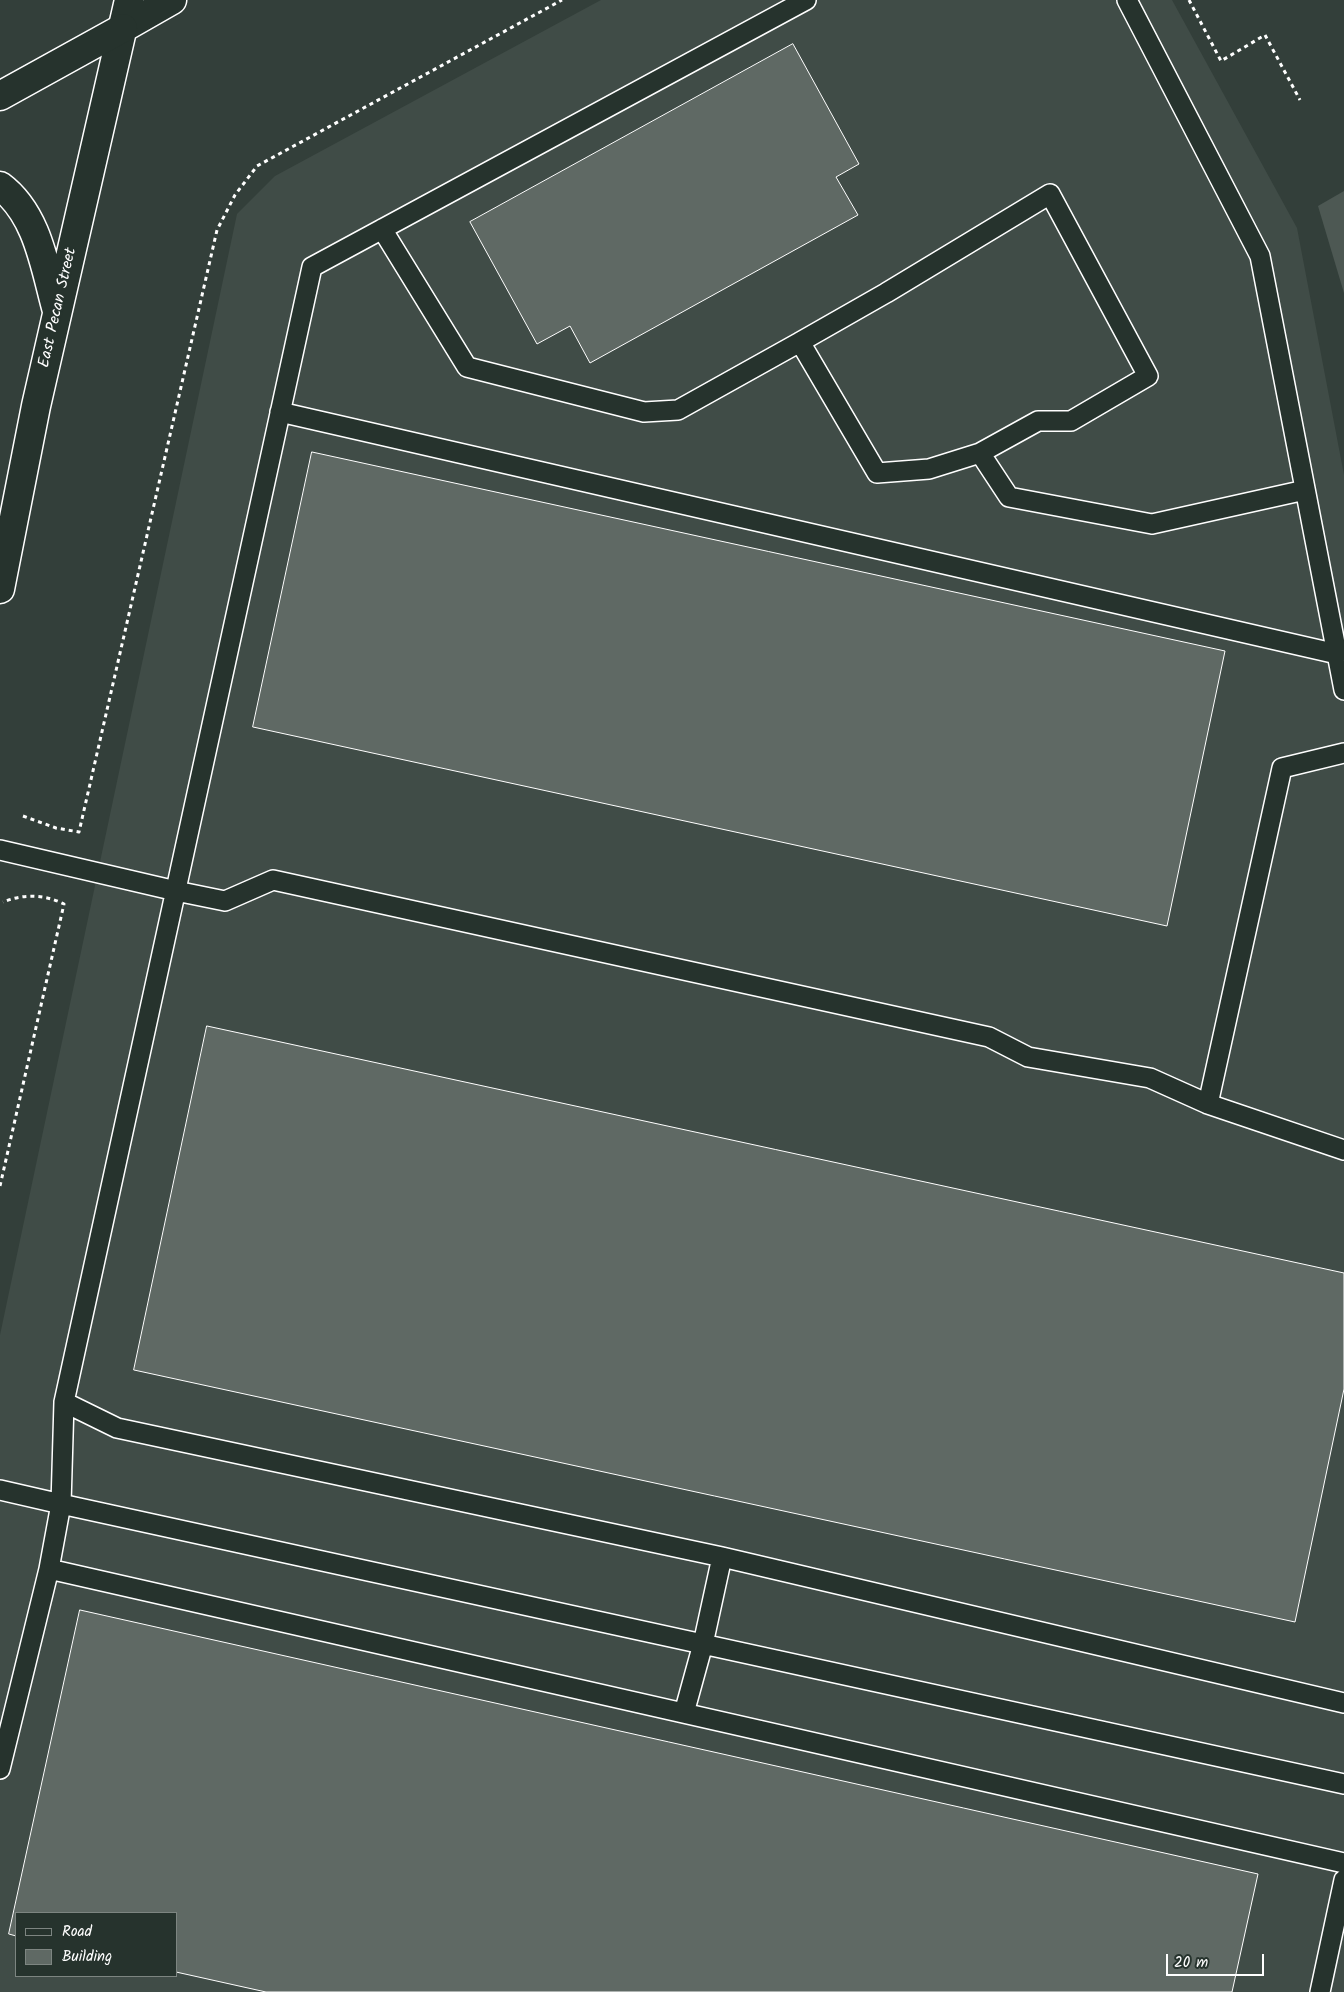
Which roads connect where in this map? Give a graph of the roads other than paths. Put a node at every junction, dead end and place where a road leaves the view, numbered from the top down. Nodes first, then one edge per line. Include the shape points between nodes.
1 (129, 0) edge
2 (172, 0) edge
3 (806, 0) edge
4 (1126, 0) edge
5 (123, 28) junction
6 (0, 96) edge
7 (0, 186) edge
8 (382, 229) junction
9 (58, 315) junction
10 (800, 342) junction
11 (280, 412) junction
12 (980, 453) junction
13 (1305, 490) junction
14 (0, 588) edge
15 (1337, 654) junction
16 (1344, 690) edge
17 (1344, 753) edge
18 (0, 850) edge
19 (176, 892) junction
20 (1208, 1104) junction
21 (1344, 1150) edge
22 (64, 1402) junction
23 (0, 1490) edge
24 (61, 1504) junction
25 (722, 1557) junction
26 (49, 1569) junction
27 (703, 1644) junction
28 (1344, 1704) edge
29 (684, 1713) junction
30 (0, 1769) edge
31 (1344, 1784) edge
32 (1344, 1863) edge
33 (1344, 1880) edge
34 (1320, 1992) edge

1 - 5 main road, East Pecan Street
2 - 5 main road
3 - 8 lane
4 - 13 lane via 1260,256
5 - 6 main road
5 - 9 main road, East Pecan Street
7 - 9 main road via 12,194 34,229
8 - 10 lane via 467,367 644,412 678,410
8 - 11 lane via 312,267
9 - 14 main road, East Pecan Street via 36,406
10 - 12 lane via 877,473 929,469
10 - 12 lane via 1050,194 1148,376 1071,421 1038,421
11 - 15 lane
11 - 19 lane
12 - 13 lane via 1009,497 1152,524
13 - 15 lane
15 - 16 lane
17 - 20 lane via 1282,768
18 - 19 lane
19 - 20 lane via 225,901 272,880 989,1037 1028,1057 1150,1078
19 - 22 lane
20 - 21 lane
22 - 24 lane
22 - 25 lane via 117,1428
23 - 24 lane
24 - 26 lane
24 - 27 lane
25 - 27 lane
25 - 28 lane
26 - 29 lane
26 - 30 lane
27 - 29 lane
27 - 31 lane
29 - 32 lane
33 - 34 lane

